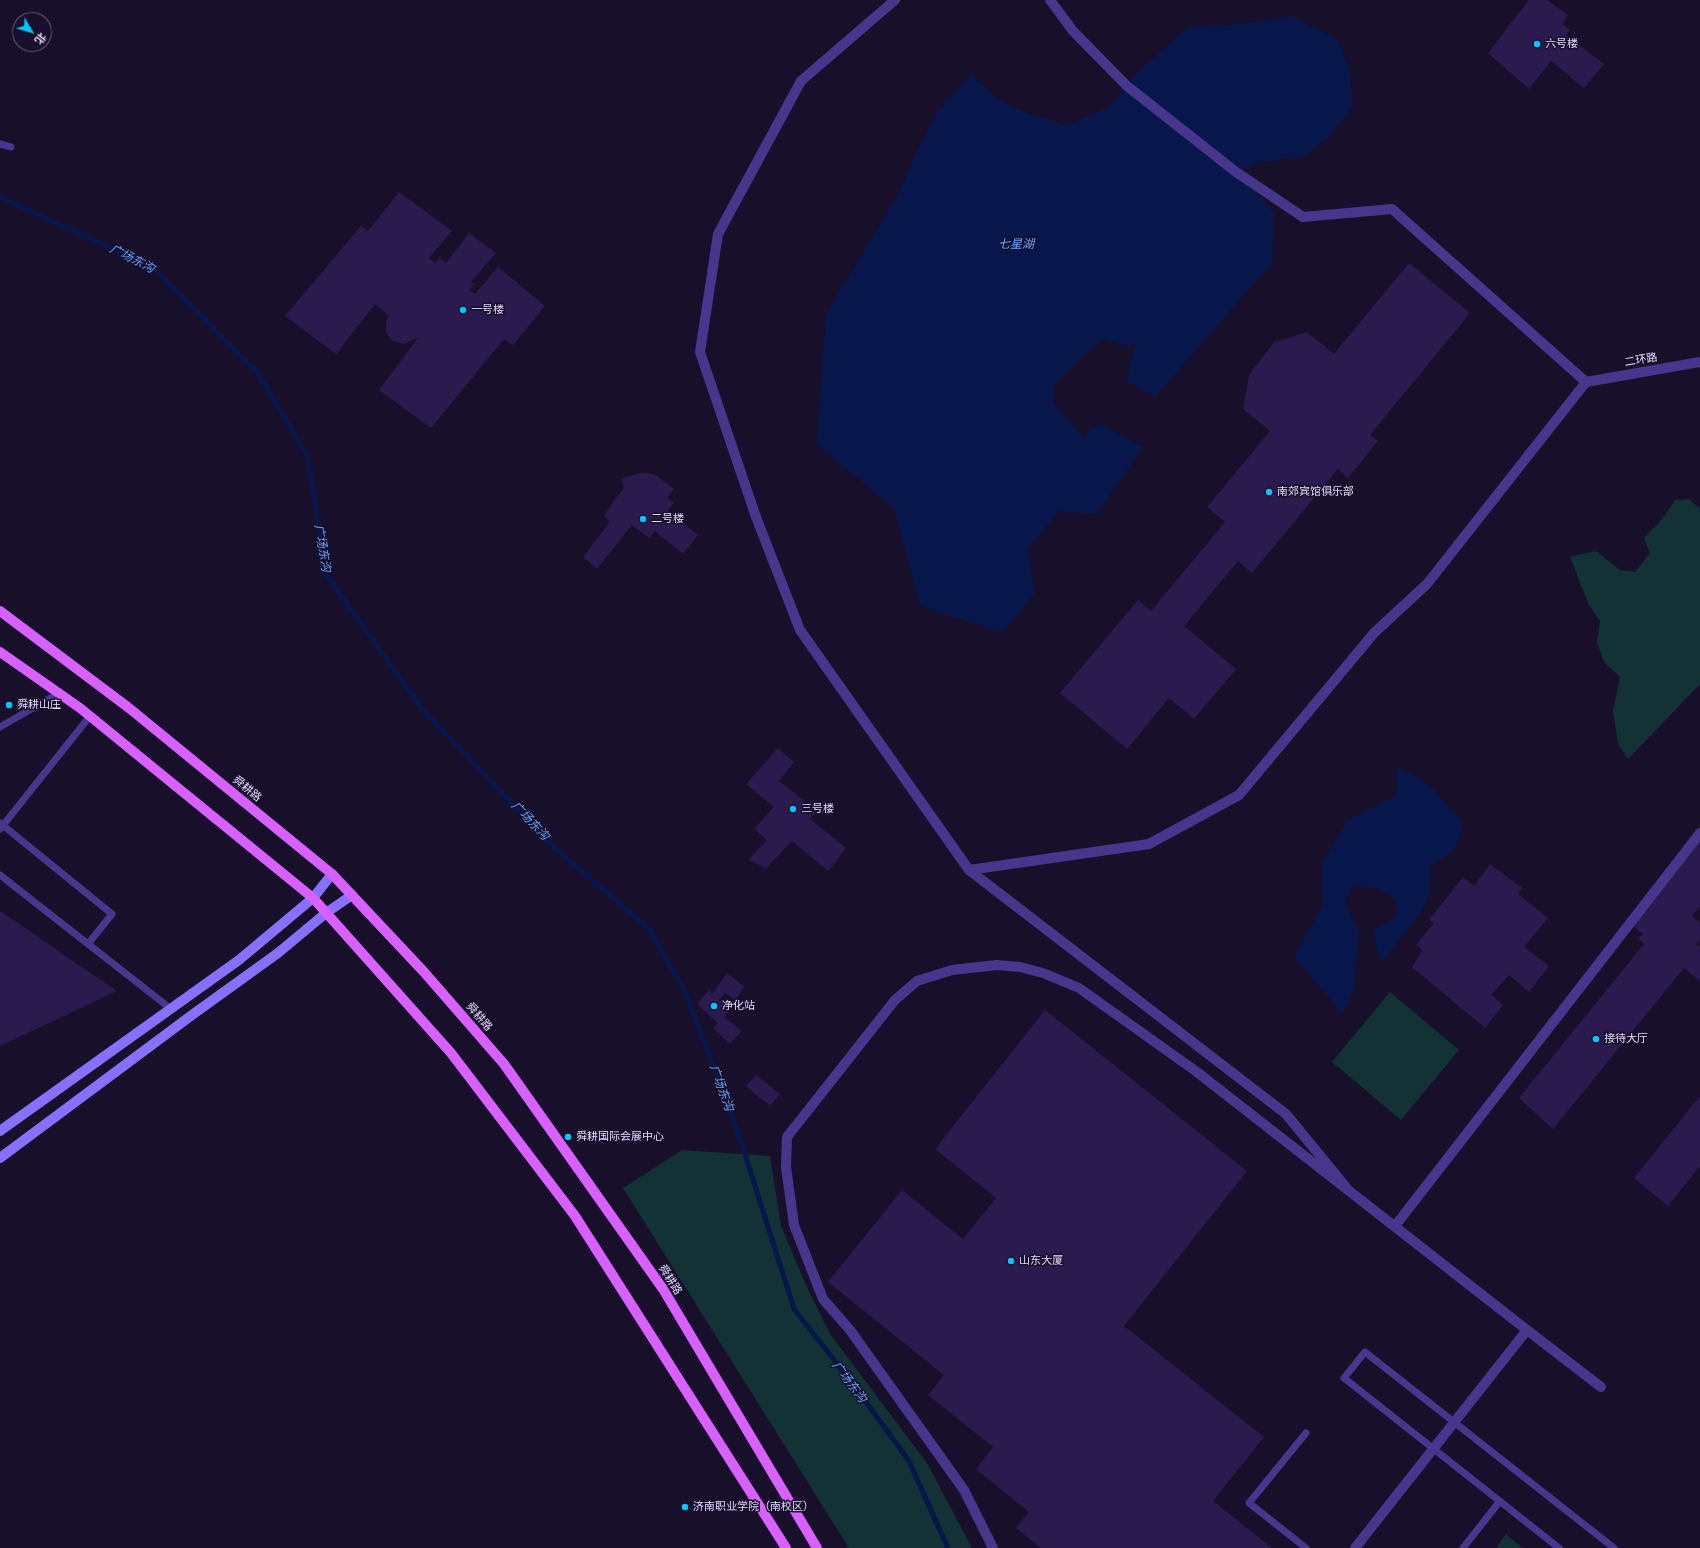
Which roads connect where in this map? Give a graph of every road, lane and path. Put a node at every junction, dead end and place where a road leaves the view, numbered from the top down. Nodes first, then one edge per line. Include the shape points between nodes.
1 (895, 0) edge
2 (1050, 0) edge
3 (0, 144) edge
4 (11, 147) dead end
5 (1700, 362) edge
6 (1586, 382) junction
7 (0, 611) edge
8 (0, 652) edge
9 (58, 693) junction
10 (90, 716) junction
11 (0, 727) edge
12 (1, 826) edge
13 (1700, 833) edge
14 (969, 870) junction
15 (332, 874) junction
16 (0, 875) edge
17 (352, 896) junction
18 (313, 898) junction
19 (326, 912) junction
20 (88, 944) junction
21 (171, 1009) junction
22 (0, 1131) edge
23 (0, 1158) edge
24 (1349, 1191) junction
25 (1395, 1226) junction
26 (1528, 1330) junction
27 (1601, 1387) dead end
28 (1455, 1423) junction
29 (1306, 1433) dead end
30 (1434, 1450) junction
31 (1500, 1501) junction
32 (786, 1548) edge
33 (817, 1548) edge
34 (992, 1548) edge
35 (1306, 1548) edge
36 (1355, 1548) edge
37 (1463, 1548) edge
38 (1559, 1548) edge
39 (1614, 1548) edge

1 - 14 street via 801,81 718,234 700,352 756,517 800,630
2 - 6 street via 1073,31 1127,86 1236,172 1303,217 1392,209
3 - 4 lane
5 - 6 street, 二环路
6 - 14 street via 1426,584 1374,632 1239,795 1149,844
7 - 15 main road, 舜耕路 via 129,708
8 - 9 main road
9 - 10 main road
9 - 11 lane
10 - 12 lane
10 - 18 main road
12 - 20 lane via 112,914
13 - 25 street
14 - 24 street via 1286,1114
15 - 17 main road, 舜耕路
15 - 18 main road
16 - 20 lane
17 - 19 main road
17 - 33 main road, 舜耕路 via 424,972 504,1064 663,1289
18 - 19 main road
18 - 21 main road via 239,960
19 - 23 main road via 278,952
19 - 32 main road via 451,1053 575,1216
20 - 21 lane
21 - 22 main road
24 - 25 street
24 - 34 street via 1197,1072 1079,988 1043,973 997,965 952,970 917,981 895,1000 787,1137 786,1167 794,1225 823,1300 850,1330 964,1490
25 - 26 street
26 - 27 street
26 - 28 street
28 - 30 street
28 - 30 lane via 1365,1352 1344,1378
28 - 39 lane
29 - 35 lane via 1249,1503
30 - 31 lane
30 - 36 street
31 - 37 lane
31 - 38 lane

